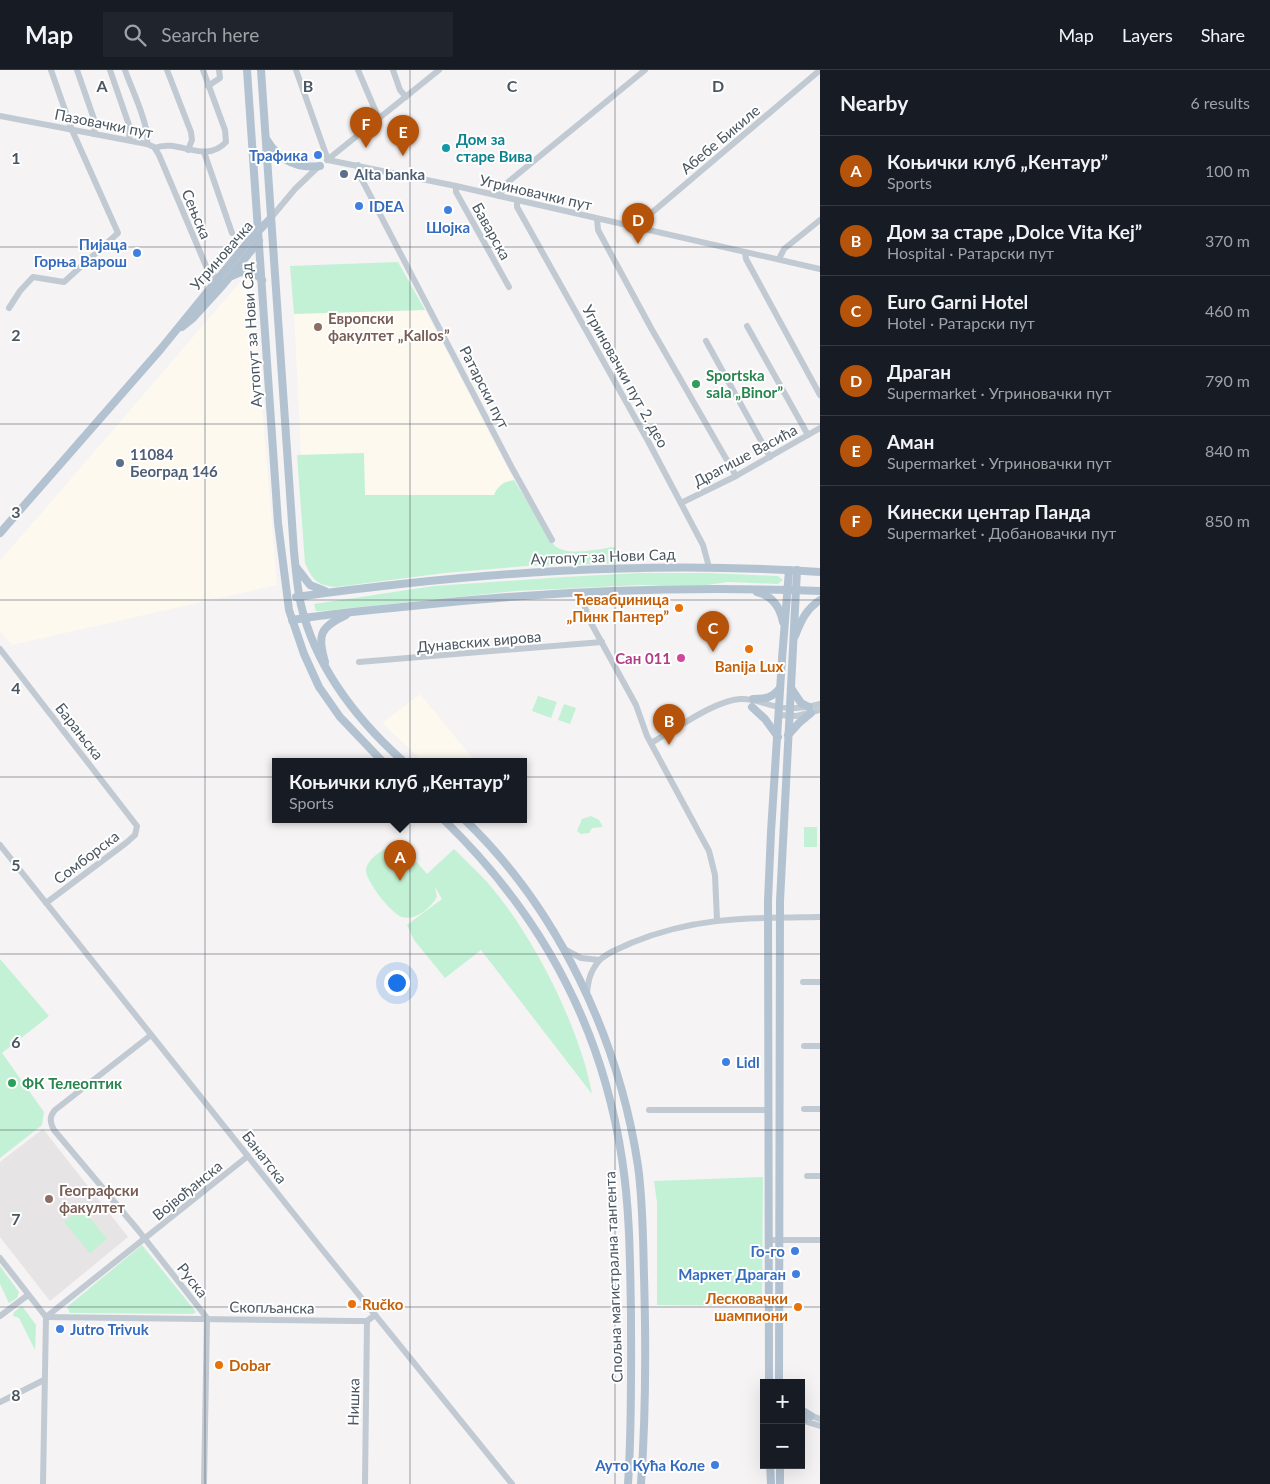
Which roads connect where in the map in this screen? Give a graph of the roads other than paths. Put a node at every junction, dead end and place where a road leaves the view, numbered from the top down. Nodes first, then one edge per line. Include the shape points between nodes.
1 (51, 70) edge
2 (77, 70) edge
3 (110, 70) edge
4 (125, 70) edge
5 (167, 70) edge
6 (203, 70) edge
7 (219, 70) edge
8 (246, 70) edge
9 (262, 70) edge
10 (296, 70) edge
11 (358, 70) edge
12 (393, 70) edge
13 (440, 70) edge
14 (645, 70) edge
15 (820, 70) edge
16 (208, 86) junction
17 (406, 98) junction
18 (0, 116) edge
19 (379, 119) junction
20 (72, 130) junction
21 (94, 134) junction
22 (266, 138) junction
23 (129, 140) junction
24 (147, 144) junction
25 (155, 148) junction
26 (188, 150) junction
27 (204, 152) junction
28 (328, 160) junction
29 (358, 165) junction
30 (320, 166) junction
31 (456, 186) junction
32 (499, 196) junction
33 (517, 201) junction
34 (270, 219) junction
35 (598, 219) junction
36 (820, 220) edge
37 (638, 229) junction
38 (258, 231) junction
39 (232, 233) dead end
40 (259, 241) junction
41 (745, 252) junction
42 (779, 259) junction
43 (820, 269) edge
44 (230, 276) junction
45 (262, 280) junction
46 (220, 282) junction
47 (509, 287) dead end
48 (9, 308) dead end
49 (747, 326) dead end
50 (706, 341) dead end
51 (820, 395) edge
52 (820, 428) edge
53 (808, 435) junction
54 (770, 456) junction
55 (736, 476) junction
56 (681, 504) junction
57 (0, 533) edge
58 (552, 540) dead end
59 (295, 566) junction
60 (709, 567) junction
61 (793, 570) junction
62 (820, 572) edge
63 (742, 589) junction
64 (792, 590) junction
65 (820, 591) edge
66 (334, 592) junction
67 (579, 592) junction
68 (299, 596) junction
69 (286, 598) junction
70 (820, 600) edge
71 (352, 612) junction
72 (304, 618) junction
73 (292, 620) junction
74 (784, 628) junction
75 (793, 640) junction
76 (602, 642) junction
77 (0, 649) edge
78 (359, 662) dead end
79 (330, 675) junction
80 (780, 688) junction
81 (791, 688) junction
82 (752, 703) junction
83 (820, 704) edge
84 (810, 710) junction
85 (820, 710) edge
86 (779, 711) junction
87 (790, 712) junction
88 (788, 735) junction
89 (778, 737) junction
90 (651, 743) junction
91 (379, 758) edge
92 (400, 758) edge
93 (447, 823) edge
94 (468, 823) edge
95 (138, 828) joint
96 (0, 845) edge
97 (46, 903) junction
98 (768, 917) junction
99 (780, 917) junction
100 (820, 917) edge
101 (717, 920) junction
102 (564, 949) junction
103 (600, 960) junction
104 (802, 982) dead end
105 (820, 982) edge
106 (586, 994) junction
107 (151, 1035) junction
108 (804, 1046) dead end
109 (820, 1046) edge
110 (804, 1109) dead end
111 (820, 1109) edge
112 (649, 1110) dead end
113 (768, 1110) junction
114 (248, 1156) junction
115 (807, 1176) dead end
116 (820, 1176) edge
117 (145, 1239) junction
118 (769, 1240) junction
119 (779, 1240) junction
120 (820, 1240) edge
121 (0, 1258) edge
122 (28, 1294) junction
123 (375, 1315) junction
124 (630, 1315) junction
125 (645, 1315) junction
126 (0, 1316) edge
127 (46, 1317) junction
128 (207, 1318) junction
129 (367, 1321) junction
130 (769, 1379) edge
131 (779, 1379) edge
132 (44, 1380) junction
133 (0, 1402) edge
134 (805, 1417) edge
135 (805, 1418) edge
136 (820, 1419) edge
137 (820, 1426) edge
138 (770, 1469) edge
139 (780, 1469) edge
140 (627, 1483) edge
141 (43, 1484) edge
142 (204, 1484) edge
143 (365, 1484) edge
144 (512, 1484) edge
145 (641, 1484) edge
146 (770, 1484) edge
147 (780, 1484) edge

1 - 20 street
2 - 21 street via 95,122
3 - 23 street via 130,128
4 - 24 street via 144,122
5 - 26 street via 191,132
6 - 16 street
7 - 16 street via 220,78
8 - 38 main road, Аутопут за Нови Сад
9 - 22 main road, Аутопут за Нови Сад
10 - 28 street
11 - 19 street
12 - 17 street
13 - 17 street
14 - 32 street via 508,183
15 - 37 street, Абебе Бикиле via 642,221
16 - 27 street via 227,139 219,148
17 - 19 street
18 - 20 street, Пазовачки пут
19 - 28 street
20 - 21 street, Пазовачки пут
20 - 48 street via 118,235 64,282 33,277
21 - 23 street, Пазовачки пут
22 - 30 main road via 276,153 289,163
22 - 34 main road, Аутопут за Нови Сад
23 - 24 street, Пазовачки пут
24 - 25 street, Пазовачки пут
25 - 26 street, Пазовачки пут
25 - 46 street, Сењска via 206,266
26 - 27 street, Пазовачки пут
27 - 39 street
28 - 29 street, Угриновачки пут
28 - 30 street
29 - 31 street, Угриновачки пут
29 - 58 street, Ратарски пут via 359,174
30 - 34 street
31 - 32 street, Угриновачки пут
31 - 47 street, Баварска via 456,192
32 - 33 street, Угриновачки пут
33 - 35 street, Угриновачки пут
33 - 56 street, Угриновачки пут 2. део via 519,210
34 - 38 main road, Угриновачка
34 - 40 main road, Угриновачка
34 - 59 main road, Аутопут за Нови Сад
35 - 37 street, Угриновачки пут
35 - 55 street via 598,230
36 - 42 street via 784,250
37 - 41 street, Угриновачки пут
38 - 40 main road, Аутопут за Нови Сад
38 - 46 main road, Угриновачка
40 - 44 main road, Угриновачка
40 - 45 main road, Аутопут за Нови Сад
41 - 42 street, Угриновачки пут
41 - 51 street
42 - 43 street, Угриновачки пут
44 - 45 main road via 250,271
44 - 46 main road, Угриновачка
45 - 69 main road, Аутопут за Нови Сад
46 - 57 main road, Угриновачка via 192,319 170,338
49 - 53 street
50 - 54 street
52 - 53 street, Драгише Васића
53 - 54 street, Драгише Васића
54 - 55 street, Драгише Васића
55 - 56 street, Драгише Васића
56 - 60 street, Угриновачки пут 2. део via 706,551
59 - 66 main road via 310,585
59 - 68 main road, Аутопут за Нови Сад
60 - 61 main road, Аутопут за Нови Сад
60 - 66 main road, Аутопут за Нови Сад via 551,570
61 - 62 main road, Аутопут за Нови Сад
61 - 64 main road
63 - 64 main road
63 - 67 main road
63 - 74 main road via 764,594 775,601
64 - 65 main road
64 - 74 main road
64 - 75 main road
66 - 68 main road, Аутопут за Нови Сад
67 - 71 main road
67 - 76 street
68 - 69 main road, Аутопут за Нови Сад
68 - 72 main road, Аутопут за Нови Сад
69 - 73 main road, Аутопут за Нови Сад
70 - 75 main road via 806,612
71 - 72 main road
71 - 79 main road via 330,623 322,633 321,648
72 - 73 main road
72 - 79 main road via 317,654
73 - 91 main road via 319,687 340,717
74 - 80 main road
75 - 81 main road
76 - 78 street, Дунавских вирова
76 - 90 street via 633,699
77 - 95 street, Барањска
79 - 92 main road via 365,723
80 - 82 main road via 770,698
80 - 86 main road
81 - 84 main road
81 - 87 main road
82 - 86 street
82 - 89 main road
82 - 90 street via 739,699 717,706
83 - 84 street
84 - 85 street
84 - 87 street
84 - 88 main road
86 - 87 street
86 - 89 main road
87 - 88 main road
88 - 99 main road
89 - 98 main road
90 - 101 street via 712,858
93 - 124 main road, Спољна магистрална тангента via 495,872 519,903 548,948 590,1036 606,1085 622,1159 627,1202
94 - 102 main road, Спољна магистрална тангента via 530,896
95 - 97 street, Сомборска via 126,843
96 - 97 street, Банатска
97 - 107 street, Банатска
98 - 99 street
98 - 101 street
98 - 113 main road
99 - 100 street
99 - 119 main road
101 - 103 street via 660,932
102 - 103 street via 581,958
102 - 106 main road, Спољна магистрална тангента
103 - 106 street via 589,976
104 - 105 street
106 - 125 main road, Спољна магистрална тангента via 603,1033 633,1138 641,1202
107 - 114 street, Банатска
107 - 117 street, Руска via 55,1110 50,1121 54,1130
108 - 109 street
110 - 111 street
112 - 113 street
113 - 118 main road
114 - 117 street, Војвођанска
114 - 123 street, Банатска
115 - 116 street
117 - 127 street, Војвођанска
117 - 128 street, Руска
118 - 119 street
118 - 130 main road
119 - 120 street
119 - 131 main road
121 - 122 street
122 - 126 street
122 - 127 street
123 - 129 street
123 - 144 street, Банатска
124 - 125 main road
124 - 140 main road, Спољна магистрална тангента via 631,1409
125 - 145 main road, Спољна магистрална тангента
127 - 128 street, Скопљанска
127 - 132 street
128 - 129 street, Скопљанска
128 - 142 street, Руска
129 - 143 street, Нишка
132 - 133 street
132 - 141 street
134 - 136 street
135 - 137 street
138 - 146 main road
139 - 147 main road

